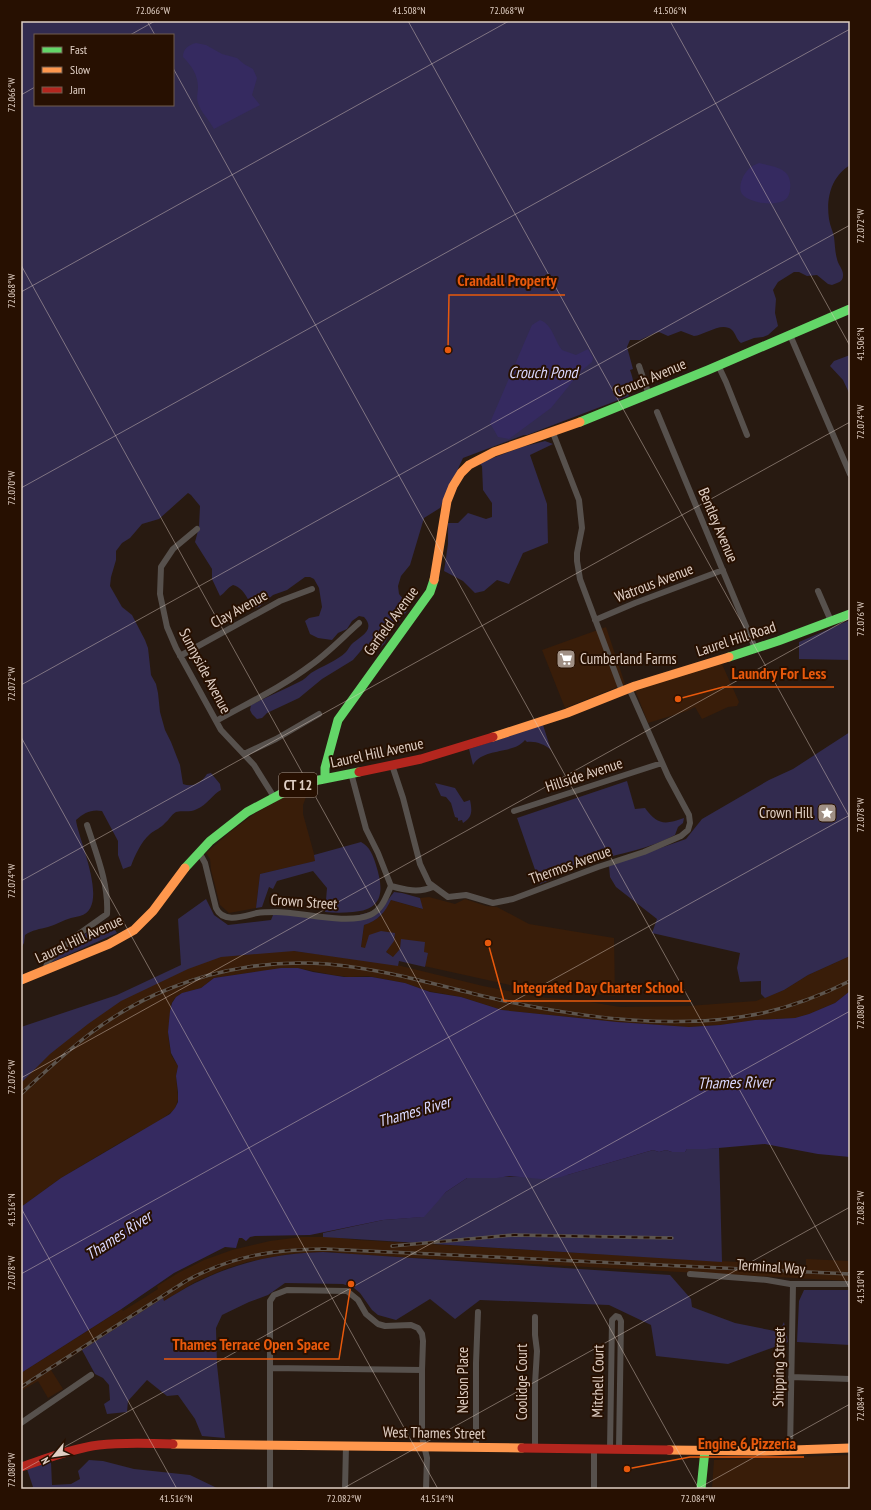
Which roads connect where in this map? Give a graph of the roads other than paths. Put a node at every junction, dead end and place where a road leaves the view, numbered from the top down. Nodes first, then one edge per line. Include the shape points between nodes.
1 (850, 309) edge
2 (790, 335) junction
3 (718, 365) junction
4 (639, 366) dead end
5 (649, 395) junction
6 (657, 412) dead end
7 (553, 433) junction
8 (748, 435) dead end
9 (462, 472) joint
10 (850, 474) edge
11 (197, 529) dead end
12 (723, 570) junction
13 (312, 589) dead end
14 (818, 591) dead end
15 (850, 614) edge
16 (595, 620) junction
17 (831, 621) junction
18 (359, 623) dead end
19 (755, 648) junction
20 (180, 656) junction
21 (626, 689) junction
22 (319, 714) dead end
23 (216, 721) junction
24 (244, 754) junction
25 (662, 762) junction
26 (392, 766) junction
27 (351, 773) junction
28 (325, 778) junction
29 (274, 797) junction
30 (514, 811) dead end
31 (87, 825) dead end
32 (199, 852) junction
33 (391, 886) junction
34 (433, 887) junction
35 (45, 970) junction
36 (21, 980) edge
37 (690, 1274) dead end
38 (793, 1284) junction
39 (850, 1284) edge
40 (478, 1312) dead end
41 (535, 1317) dead end
42 (270, 1368) junction
43 (422, 1370) junction
44 (91, 1375) dead end
45 (791, 1377) junction
46 (850, 1379) edge
47 (21, 1423) edge
48 (270, 1446) junction
49 (346, 1446) junction
50 (425, 1447) junction
51 (476, 1448) junction
52 (535, 1448) junction
53 (850, 1448) edge
54 (594, 1449) junction
55 (614, 1449) junction
56 (705, 1450) junction
57 (790, 1450) junction
58 (21, 1467) edge
59 (270, 1489) edge
60 (345, 1489) edge
61 (426, 1489) edge
62 (594, 1489) edge
63 (701, 1489) edge

1 - 2 main road, Crouch Avenue
2 - 3 main road, Crouch Avenue
2 - 10 street
3 - 5 main road, Crouch Avenue
3 - 8 street
4 - 5 street
5 - 7 main road, Crouch Avenue
6 - 12 street, Bentley Avenue
7 - 9 main road, Crouch Avenue via 473,462
7 - 16 street, Thermos Avenue via 579,500 582,528 577,553 578,566
9 - 28 main road, Garfield Avenue via 445,509 441,552 430,592 338,720 325,768
11 - 20 street, Sunnyside Avenue via 173,549 160,570 160,594 166,622
12 - 16 street, Watrous Avenue
12 - 19 street, Bentley Avenue
13 - 20 street, Clay Avenue via 280,601
14 - 17 street
15 - 17 main road, Laurel Hill Road / CT 12
16 - 21 street, Thermos Avenue
17 - 19 main road, Laurel Hill Road / CT 12
18 - 23 street via 301,672
19 - 21 main road, Laurel Hill Road / CT 12
20 - 23 street, Sunnyside Avenue
21 - 25 street, Thermos Avenue
21 - 26 main road, Laurel Hill Avenue / CT 12 via 533,725
22 - 24 street via 286,734
23 - 24 street, Sunnyside Avenue
24 - 29 street, Sunnyside Avenue
25 - 30 street, Hillside Avenue
25 - 34 street, Thermos Avenue via 690,818 689,828 681,836 644,852 502,902 490,902 466,895 448,897
26 - 27 main road, Laurel Hill Avenue / CT 12
26 - 34 street, Thermos Avenue via 426,879
27 - 28 main road, Laurel Hill Avenue / CT 12
27 - 33 street via 366,829
28 - 29 main road, Laurel Hill Avenue / CT 12 via 300,784
29 - 32 main road, Laurel Hill Avenue / CT 12 via 240,817
31 - 35 street via 102,875 107,914 76,936 48,961
32 - 33 street, Crown Street via 204,860 216,908 227,918 262,912 336,918 362,917 379,908
32 - 35 main road, Laurel Hill Avenue / CT 12 via 136,928 109,944
33 - 34 street via 416,890
35 - 36 main road, Laurel Hill Avenue / CT 12
37 - 38 street, Terminal Way
38 - 39 street, Terminal Way
38 - 45 street, Shipping Street
40 - 51 street, Nelson Place
41 - 52 street, Coolidge Court
42 - 43 street
42 - 43 street via 270,1301 274,1296 287,1290 347,1292 358,1300 374,1322 384,1326 411,1324 418,1328 423,1341
42 - 48 street
43 - 50 street via 422,1437
44 - 47 street
45 - 46 street
45 - 57 street, Shipping Street
48 - 49 main road, West Thames Street
48 - 58 main road, West Thames Street via 114,1443 74,1450
48 - 59 street
49 - 50 main road, West Thames Street
49 - 60 street
50 - 51 main road, West Thames Street
50 - 61 street
51 - 52 main road, West Thames Street
52 - 54 main road, West Thames Street
53 - 57 main road, West Thames Street
54 - 55 main road, West Thames Street
54 - 62 street
55 - 55 street, Mitchell Court via 612,1320 617,1317 621,1321
55 - 56 main road, West Thames Street
56 - 57 main road, West Thames Street
56 - 63 main road

